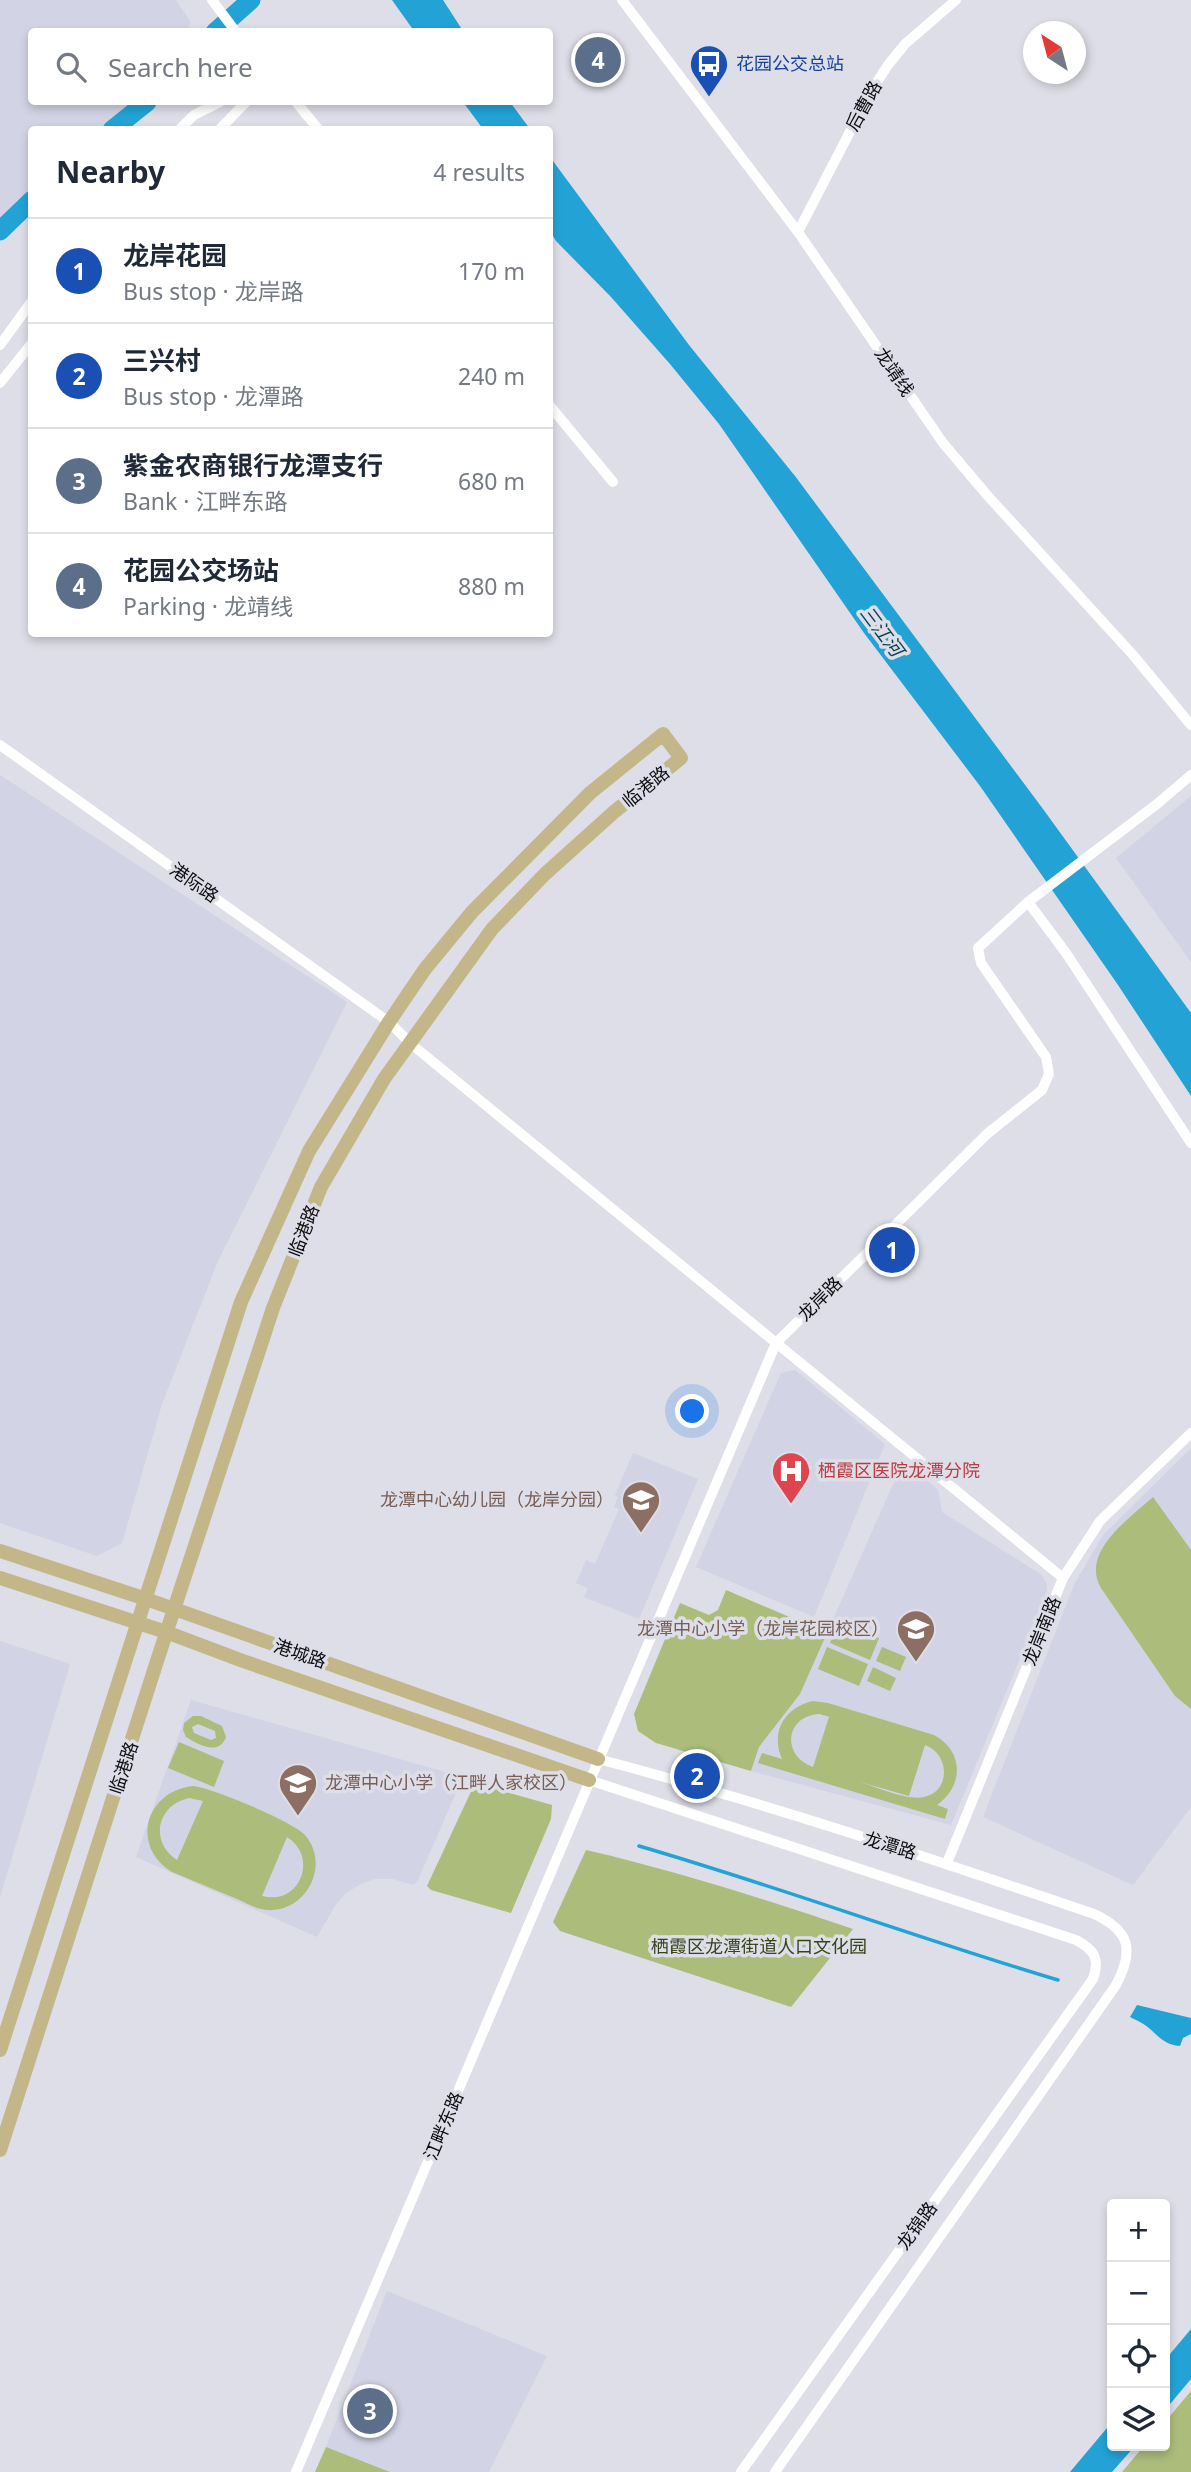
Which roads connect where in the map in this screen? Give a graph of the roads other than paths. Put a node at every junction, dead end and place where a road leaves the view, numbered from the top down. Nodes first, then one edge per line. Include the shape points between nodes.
1 (212, 0) edge
2 (622, 0) edge
3 (956, 0) edge
4 (233, 28) edge
5 (214, 105) edge
6 (243, 105) edge
7 (298, 105) edge
8 (183, 126) edge
9 (223, 126) edge
10 (316, 126) edge
11 (798, 232) junction
12 (28, 307) edge
13 (0, 345) edge
14 (28, 348) edge
15 (0, 383) edge
16 (553, 410) edge
17 (613, 482) dead end
18 (1191, 725) edge
19 (0, 744) edge
20 (1191, 775) edge
21 (1028, 902) junction
22 (389, 1021) junction
23 (410, 1043) junction
24 (1191, 1143) edge
25 (776, 1343) junction
26 (1191, 1433) edge
27 (0, 1551) edge
28 (0, 1578) edge
29 (1063, 1578) junction
30 (146, 1599) junction
31 (174, 1609) junction
32 (138, 1624) junction
33 (166, 1632) junction
34 (598, 1759) junction
35 (589, 1780) junction
36 (947, 1863) junction
37 (1093, 1979) joint
38 (1116, 1985) joint
39 (0, 2050) edge
40 (0, 2150) edge
41 (296, 2472) edge
42 (741, 2472) edge
43 (775, 2472) edge

1 - 4 street
2 - 11 street, 龙靖线
3 - 11 street, 后曹路 via 888,65
5 - 8 street
6 - 9 street
7 - 10 street
11 - 18 street, 龙靖线 via 943,443
12 - 13 street
14 - 15 street
16 - 17 street
19 - 22 street, 港际路
20 - 21 street
21 - 24 street
21 - 25 street, 龙岸路 via 978,948 981,963 1046,1057 1049,1074 1042,1090 987,1134
22 - 23 street, 港际路
22 - 23 main road, 临港路 via 480,903 590,793 663,734 681,758 545,874 492,929
22 - 30 main road, 临港路 via 309,1151 241,1302
23 - 25 street, 港际路
23 - 31 main road, 临港路 via 321,1187 274,1308
25 - 29 street, 港际路
25 - 34 street, 龙岸路
26 - 29 street, 龙岸南路 via 1100,1521
27 - 30 main road, 港城路
28 - 32 main road, 港城路
29 - 36 street, 龙岸南路
30 - 31 main road, 港城路
30 - 32 main road, 临港路
31 - 33 main road, 临港路
31 - 34 main road, 港城路
32 - 33 main road, 港城路
32 - 39 main road, 临港路
33 - 35 main road, 港城路
33 - 40 main road, 临港路
34 - 35 street, 龙岸路
34 - 36 street, 龙潭路
35 - 37 street, 龙潭路 via 1076,1940 1095,1957
35 - 41 street, 江畔东路
36 - 38 street, 龙潭路 via 1110,1921 1123,1935 1129,1952
37 - 42 street, 龙锦路
38 - 43 street, 龙锦路

